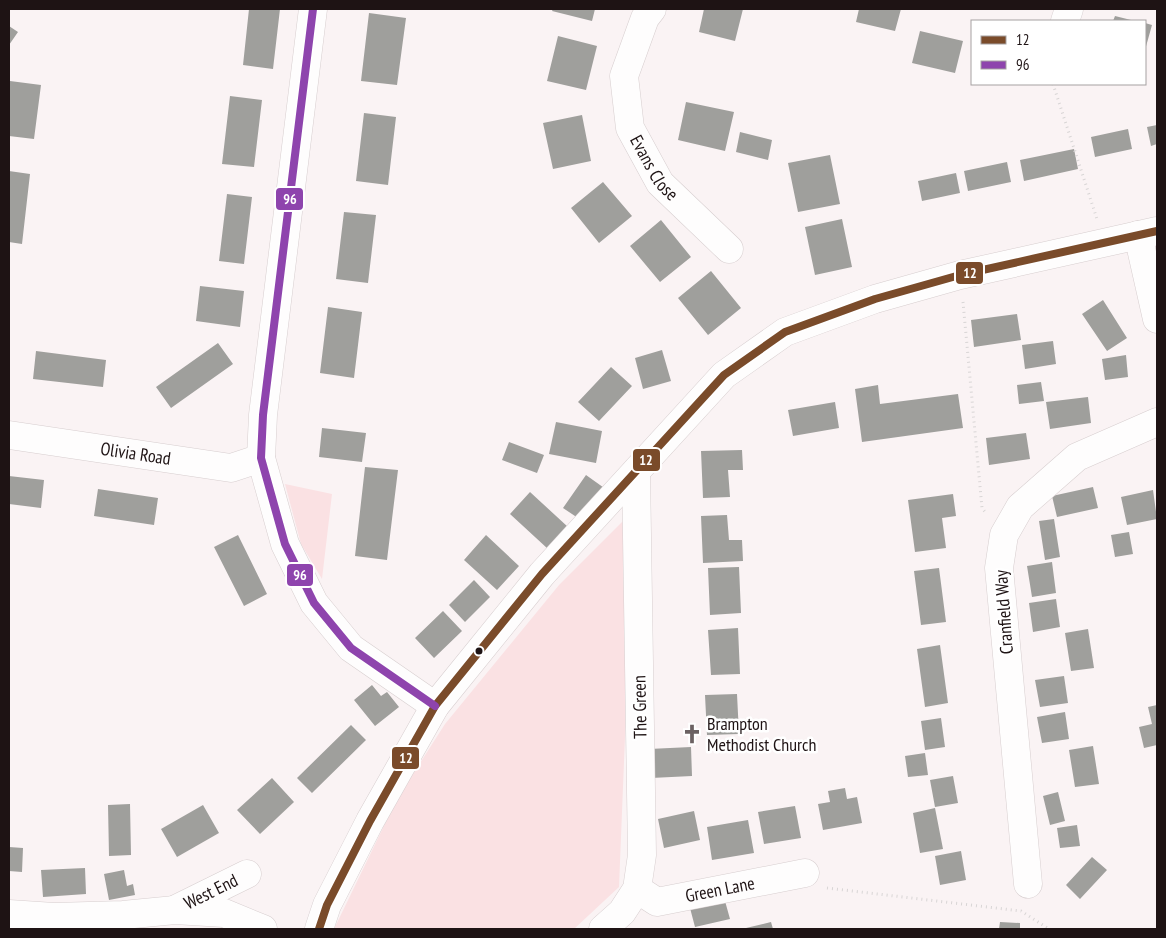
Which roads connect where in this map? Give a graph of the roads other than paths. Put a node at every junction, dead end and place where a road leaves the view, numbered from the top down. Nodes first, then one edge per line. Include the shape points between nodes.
1 (313, 9) edge
2 (652, 9) edge
3 (1147, 233) edge
4 (729, 249) dead end
5 (1157, 319) edge
6 (1157, 422) edge
7 (9, 436) edge
8 (261, 458) junction
9 (636, 472) junction
10 (435, 706) junction
11 (806, 873) road end
12 (247, 874) dead end
13 (1028, 884) dead end
14 (637, 889) junction
15 (175, 910) junction
16 (9, 914) edge
17 (263, 929) edge
18 (319, 929) edge
19 (603, 929) edge

1 - 8 street via 263,415
2 - 4 street, Evans Close via 645,18 624,76 630,128 660,183
3 - 5 street
3 - 9 street via 960,275 875,298 785,332 724,375
6 - 13 street, Cranfield Way via 1077,457 1020,507 1004,534 999,568
7 - 8 street, Olivia Road via 231,468
8 - 10 street via 286,544 314,603 351,648
9 - 10 street via 542,574
9 - 14 street, The Green via 642,854
10 - 18 street via 327,905
11 - 14 street, Green Lane via 657,902
12 - 15 street, West End
14 - 19 street, The Green via 622,912
15 - 16 street, West End via 54,917
15 - 17 street, West End via 224,913

